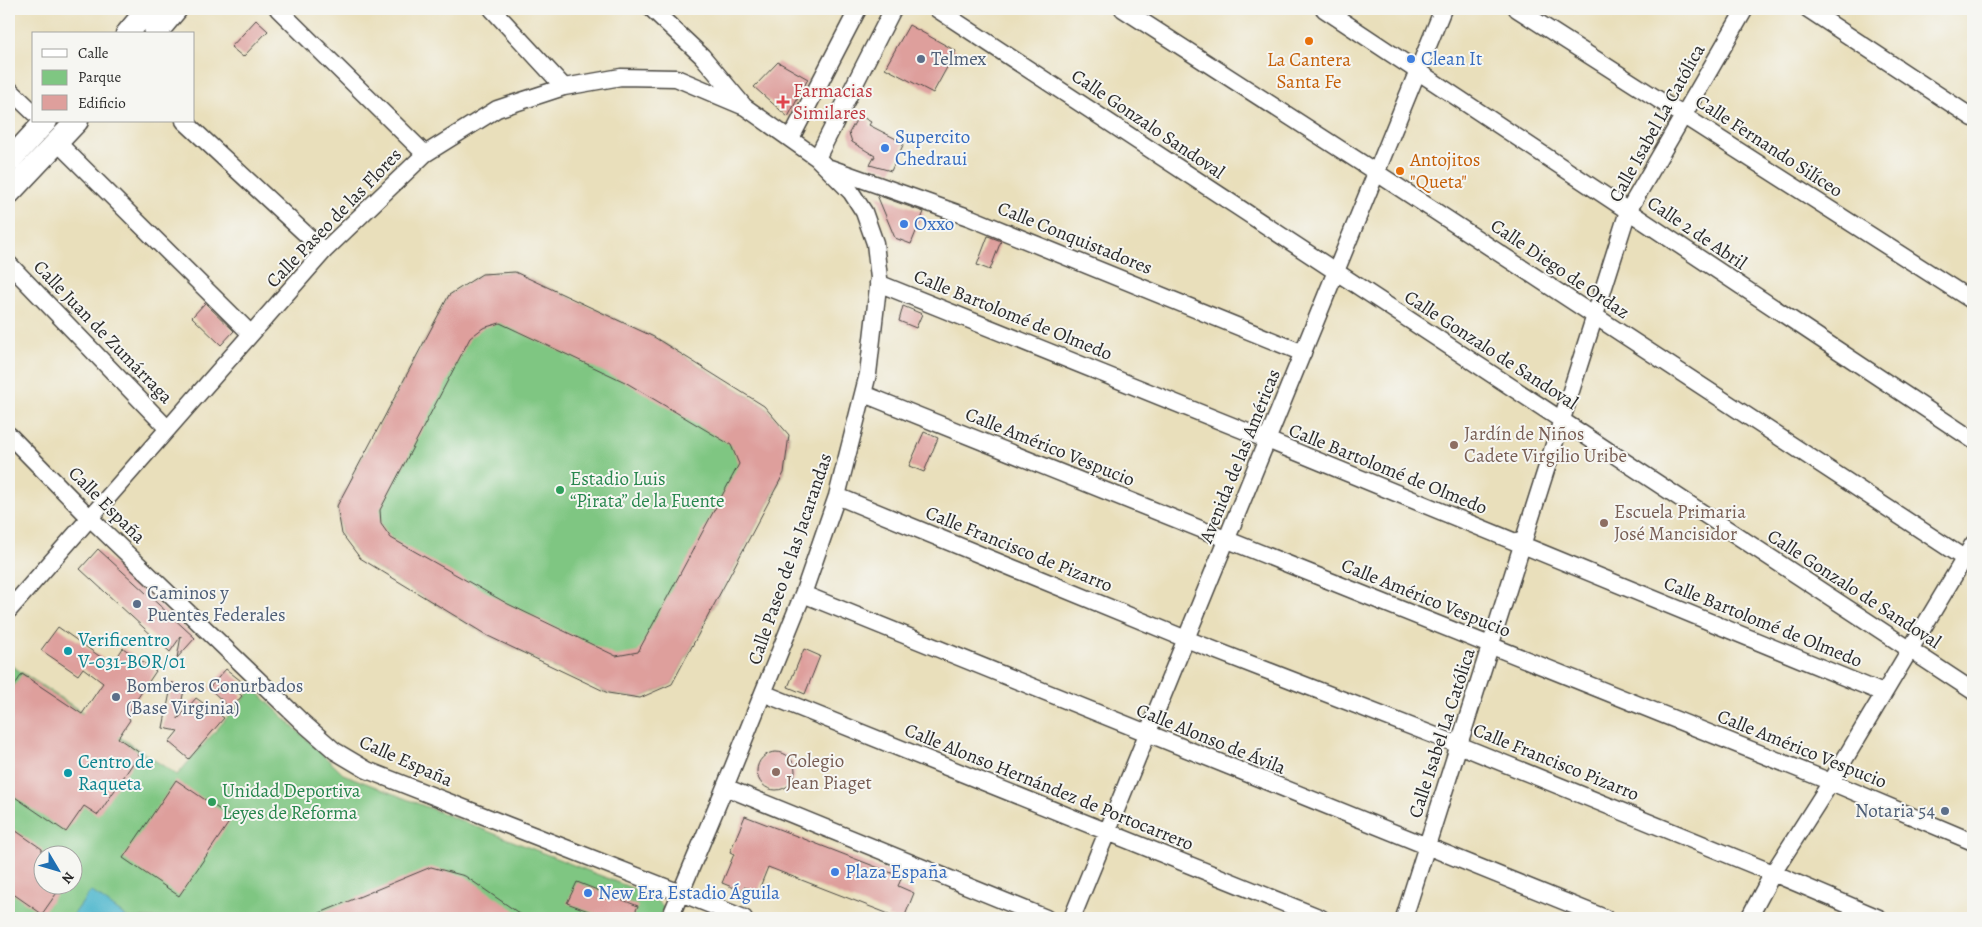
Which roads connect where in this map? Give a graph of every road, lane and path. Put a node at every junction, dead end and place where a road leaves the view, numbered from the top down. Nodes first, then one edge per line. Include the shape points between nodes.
1 (148, 9) edge
2 (176, 9) edge
3 (278, 9) edge
4 (492, 9) edge
5 (652, 9) edge
6 (858, 9) edge
7 (893, 9) edge
8 (937, 9) edge
9 (1123, 9) edge
10 (1324, 9) edge
11 (1443, 9) edge
12 (1517, 9) edge
13 (1745, 9) edge
14 (1808, 9) edge
15 (129, 32) edge
16 (157, 32) edge
17 (1418, 72) junction
18 (564, 87) junction
19 (9, 89) edge
20 (745, 107) junction
21 (32, 111) edge
22 (1683, 115) junction
23 (1973, 118) edge
24 (40, 122) edge
25 (76, 122) edge
26 (185, 122) edge
27 (791, 138) junction
28 (57, 142) junction
29 (425, 154) junction
30 (9, 161) edge
31 (823, 163) junction
32 (1377, 173) junction
33 (9, 193) edge
34 (1628, 211) junction
35 (324, 251) junction
36 (9, 264) edge
37 (1336, 273) junction
38 (878, 283) junction
39 (1973, 301) edge
40 (1595, 316) junction
41 (251, 334) junction
42 (1304, 353) junction
43 (864, 394) junction
44 (1562, 420) junction
45 (168, 429) junction
46 (9, 435) edge
47 (1973, 440) edge
48 (1268, 441) junction
49 (837, 496) junction
50 (90, 518) junction
51 (1227, 539) junction
52 (1973, 544) edge
53 (1522, 545) junction
54 (1969, 561) edge
55 (803, 594) junction
56 (9, 610) edge
57 (1186, 639) junction
58 (1490, 646) junction
59 (1910, 650) junction
60 (1973, 691) edge
61 (763, 693) junction
62 (1883, 693) junction
63 (1147, 735) junction
64 (1459, 745) junction
65 (1831, 782) junction
66 (725, 787) junction
67 (1108, 832) junction
68 (1973, 842) edge
69 (1427, 847) junction
70 (1773, 873) junction
71 (680, 893) junction
72 (670, 918) edge
73 (744, 918) edge
74 (1046, 918) edge
75 (1072, 918) edge
76 (1321, 918) edge
77 (1404, 918) edge
78 (1605, 918) edge
79 (1749, 918) edge
80 (1879, 918) edge

1 - 15 main road
2 - 16 main road
3 - 29 street
4 - 18 street
5 - 20 street via 702,56
6 - 27 street
7 - 31 street
8 - 37 street, Calle Gonzalo Sandoval
9 - 32 street, Calle Diego de Ordaz
10 - 17 street, Calle 2 de Abril
11 - 17 street, Avenida de las Américas
12 - 22 street, Calle Fernando Silíceo
13 - 22 street, Calle Isabel La Católica
14 - 23 street
17 - 32 street, Avenida de las Américas
17 - 34 street, Calle 2 de Abril
18 - 20 street, Calle Paseo de las Flores via 620,78 676,78
18 - 29 street, Calle Paseo de las Flores via 497,109
19 - 21 street
20 - 27 street, Calle Paseo de las Flores
22 - 34 street, Calle Isabel La Católica
22 - 39 street, Calle Fernando Silíceo
24 - 30 main road
25 - 28 main road
26 - 35 street
27 - 31 street, Calle Paseo de las Jacarandas
28 - 33 main road
28 - 41 street
29 - 35 street, Calle Paseo de las Flores
31 - 38 street, Calle Paseo de las Jacarandas via 851,192 864,212 875,243
31 - 42 street, Calle Conquistadores via 988,224
32 - 37 street, Avenida de las Américas
32 - 40 street, Calle Diego de Ordaz
34 - 40 street, Calle Isabel La Católica
34 - 47 street, Calle 2 de Abril
35 - 41 street, Calle Paseo de las Flores
36 - 45 street, Calle Juan de Zumárraga
37 - 42 street, Avenida de las Américas
37 - 44 street, Calle Gonzalo de Sandoval
38 - 43 street, Calle Paseo de las Jacarandas
38 - 48 street, Calle Bartolomé de Olmedo
40 - 44 street, Calle Isabel La Católica
40 - 54 street, Calle Diego de Ordaz
41 - 45 street, Calle Paseo de las Flores
42 - 48 street, Avenida de las Américas
43 - 49 street, Calle Paseo de las Jacarandas
43 - 51 street, Calle Américo Vespucio
44 - 53 street, Calle Isabel La Católica
44 - 59 street, Calle Gonzalo de Sandoval
45 - 50 street, Calle Paseo de las Flores
46 - 50 street, Calle España
48 - 51 street, Avenida de las Américas
48 - 53 street, Calle Bartolomé de Olmedo
49 - 55 street, Calle Paseo de las Jacarandas
49 - 57 street, Calle Francisco de Pizarro
50 - 56 street, Calle Paseo de las Flores
50 - 71 street, Calle España via 335,751 367,770
51 - 57 street, Avenida de las Américas
51 - 58 street, Calle Américo Vespucio
52 - 54 street
53 - 58 street, Calle Isabel La Católica
53 - 62 street, Calle Bartolomé de Olmedo
54 - 59 street
55 - 61 street, Calle Paseo de las Jacarandas
55 - 63 street, Calle Alonso de Ávila
57 - 63 street, Avenida de las Américas
57 - 64 street, Calle Francisco Pizarro
58 - 64 street, Calle Isabel La Católica
58 - 65 street, Calle Américo Vespucio
59 - 60 street, Calle Gonzalo de Sandoval
59 - 62 street
61 - 66 street, Calle Paseo de las Jacarandas
61 - 67 street, Calle Alonso Hernández de Portocarrero
62 - 65 street
63 - 67 street, Avenida de las Américas
63 - 69 street, Calle Alonso de Ávila
64 - 69 street, Calle Isabel La Católica
64 - 70 street, Calle Francisco Pizarro
65 - 68 street, Calle Américo Vespucio
65 - 70 street
66 - 71 street, Calle Paseo de las Jacarandas
66 - 74 street
67 - 75 street, Avenida de las Américas
67 - 76 street, Calle Alonso Hernández de Portocarrero
69 - 77 street, Calle Isabel La Católica
69 - 78 street, Calle Alonso de Ávila
70 - 79 street
70 - 80 street, Calle Francisco Pizarro
71 - 72 street, Calle Paseo de las Jacarandas
71 - 73 street, Calle España

